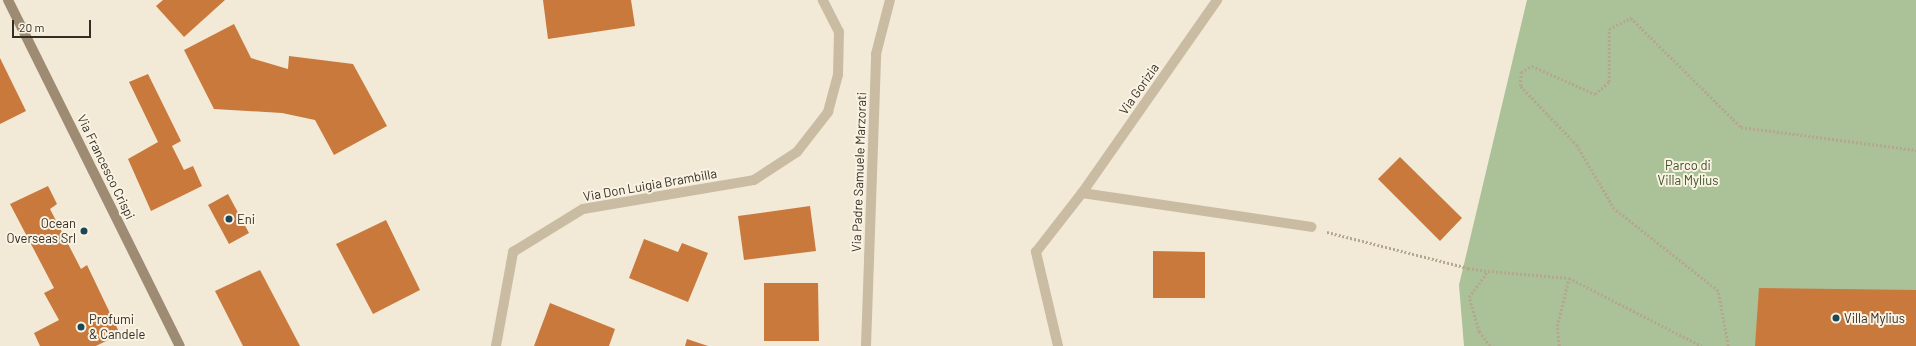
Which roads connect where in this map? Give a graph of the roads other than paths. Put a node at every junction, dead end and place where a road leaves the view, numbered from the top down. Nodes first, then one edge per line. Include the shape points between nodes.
1 (8, 0) edge
2 (823, 0) edge
3 (890, 0) edge
4 (1218, 0) edge
5 (1082, 193) junction
6 (1311, 227) road end
7 (180, 346) edge
8 (496, 346) edge
9 (866, 346) edge
10 (1058, 346) edge

1 - 7 street, Via Francesco Crispi
2 - 8 street, Via Don Luigia Brambilla via 839,32 838,75 828,112 797,152 754,180 583,209 513,252
3 - 9 street, Via Padre Samuele Marzorati via 876,54
4 - 5 street, Via Gorizia
5 - 6 street
5 - 10 street, Via Gorizia via 1036,252

